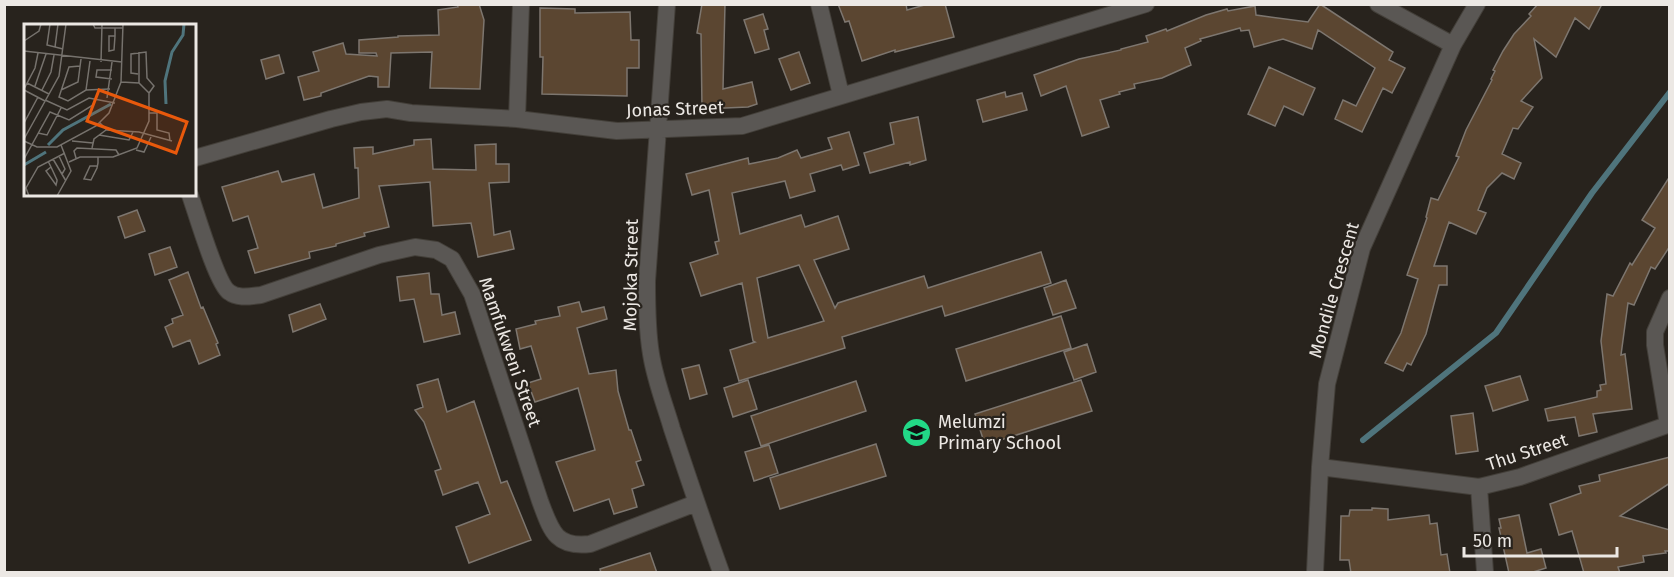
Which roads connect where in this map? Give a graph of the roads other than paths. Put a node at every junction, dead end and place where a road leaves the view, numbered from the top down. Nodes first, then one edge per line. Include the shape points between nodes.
1 (520, 4) edge
2 (667, 4) edge
3 (819, 4) edge
4 (1146, 4) edge
5 (1378, 4) edge
6 (1477, 4) edge
7 (1453, 45) junction
8 (841, 95) junction
9 (517, 119) junction
10 (657, 129) junction
11 (196, 158) edge
12 (190, 196) edge
13 (1670, 298) edge
14 (1669, 425) edge
15 (1320, 467) junction
16 (1479, 487) junction
17 (696, 503) junction
18 (721, 573) edge
19 (1315, 573) edge
20 (1485, 573) edge

1 - 9 street
2 - 10 street, Mojoka Street
3 - 8 street
4 - 8 street, Jonas Street
5 - 7 street
6 - 7 street, Mondile Crescent
7 - 15 street, Mondile Crescent via 1362,248 1327,384
8 - 10 street, Jonas Street via 742,126
9 - 10 street, Jonas Street via 617,130
9 - 11 street, Jonas Street via 387,109 361,112
10 - 17 street, Mojoka Street via 646,314 655,374
12 - 17 street, Mamfukweni Street via 220,278 227,292 237,295 261,295 415,247 436,250 452,259 472,294 540,501 550,526 561,540 590,544
13 - 14 street via 1655,332 1654,345
14 - 16 street, Thu Street via 1520,477
15 - 16 street, Thu Street
15 - 19 street, Mondile Crescent
16 - 20 street
17 - 18 street, Mojoka Street

